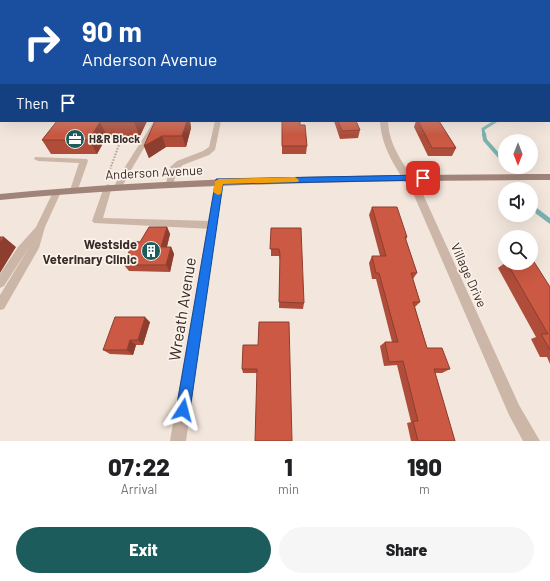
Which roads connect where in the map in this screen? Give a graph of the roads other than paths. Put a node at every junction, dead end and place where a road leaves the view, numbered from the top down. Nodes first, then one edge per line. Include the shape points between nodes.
1 (157, 122) edge
2 (218, 122) edge
3 (384, 122) edge
4 (38, 159) dead end
5 (550, 177) edge
6 (407, 178) junction
7 (219, 181) junction
8 (170, 183) junction
9 (113, 187) junction
10 (74, 190) junction
11 (57, 192) junction
12 (0, 198) edge
13 (212, 225) junction
14 (40, 227) junction
15 (0, 283) edge
16 (0, 305) edge
17 (178, 441) edge
18 (532, 441) edge

1 - 9 lane via 150,137
2 - 8 lane via 212,148 180,163 173,169
3 - 6 street, Village Drive via 383,128 396,160
4 - 10 lane via 84,161
5 - 6 main road, Anderson Avenue
6 - 7 main road, Anderson Avenue
6 - 18 street, Village Drive via 417,192 514,410
7 - 8 main road, Anderson Avenue
7 - 13 street, Wreath Avenue
8 - 9 main road, Anderson Avenue
9 - 10 main road, Anderson Avenue
9 - 13 lane via 97,221
10 - 11 main road, Anderson Avenue
11 - 12 main road, Anderson Avenue
11 - 14 lane
13 - 17 street, Wreath Avenue
14 - 15 lane via 21,250
14 - 16 lane via 34,248

